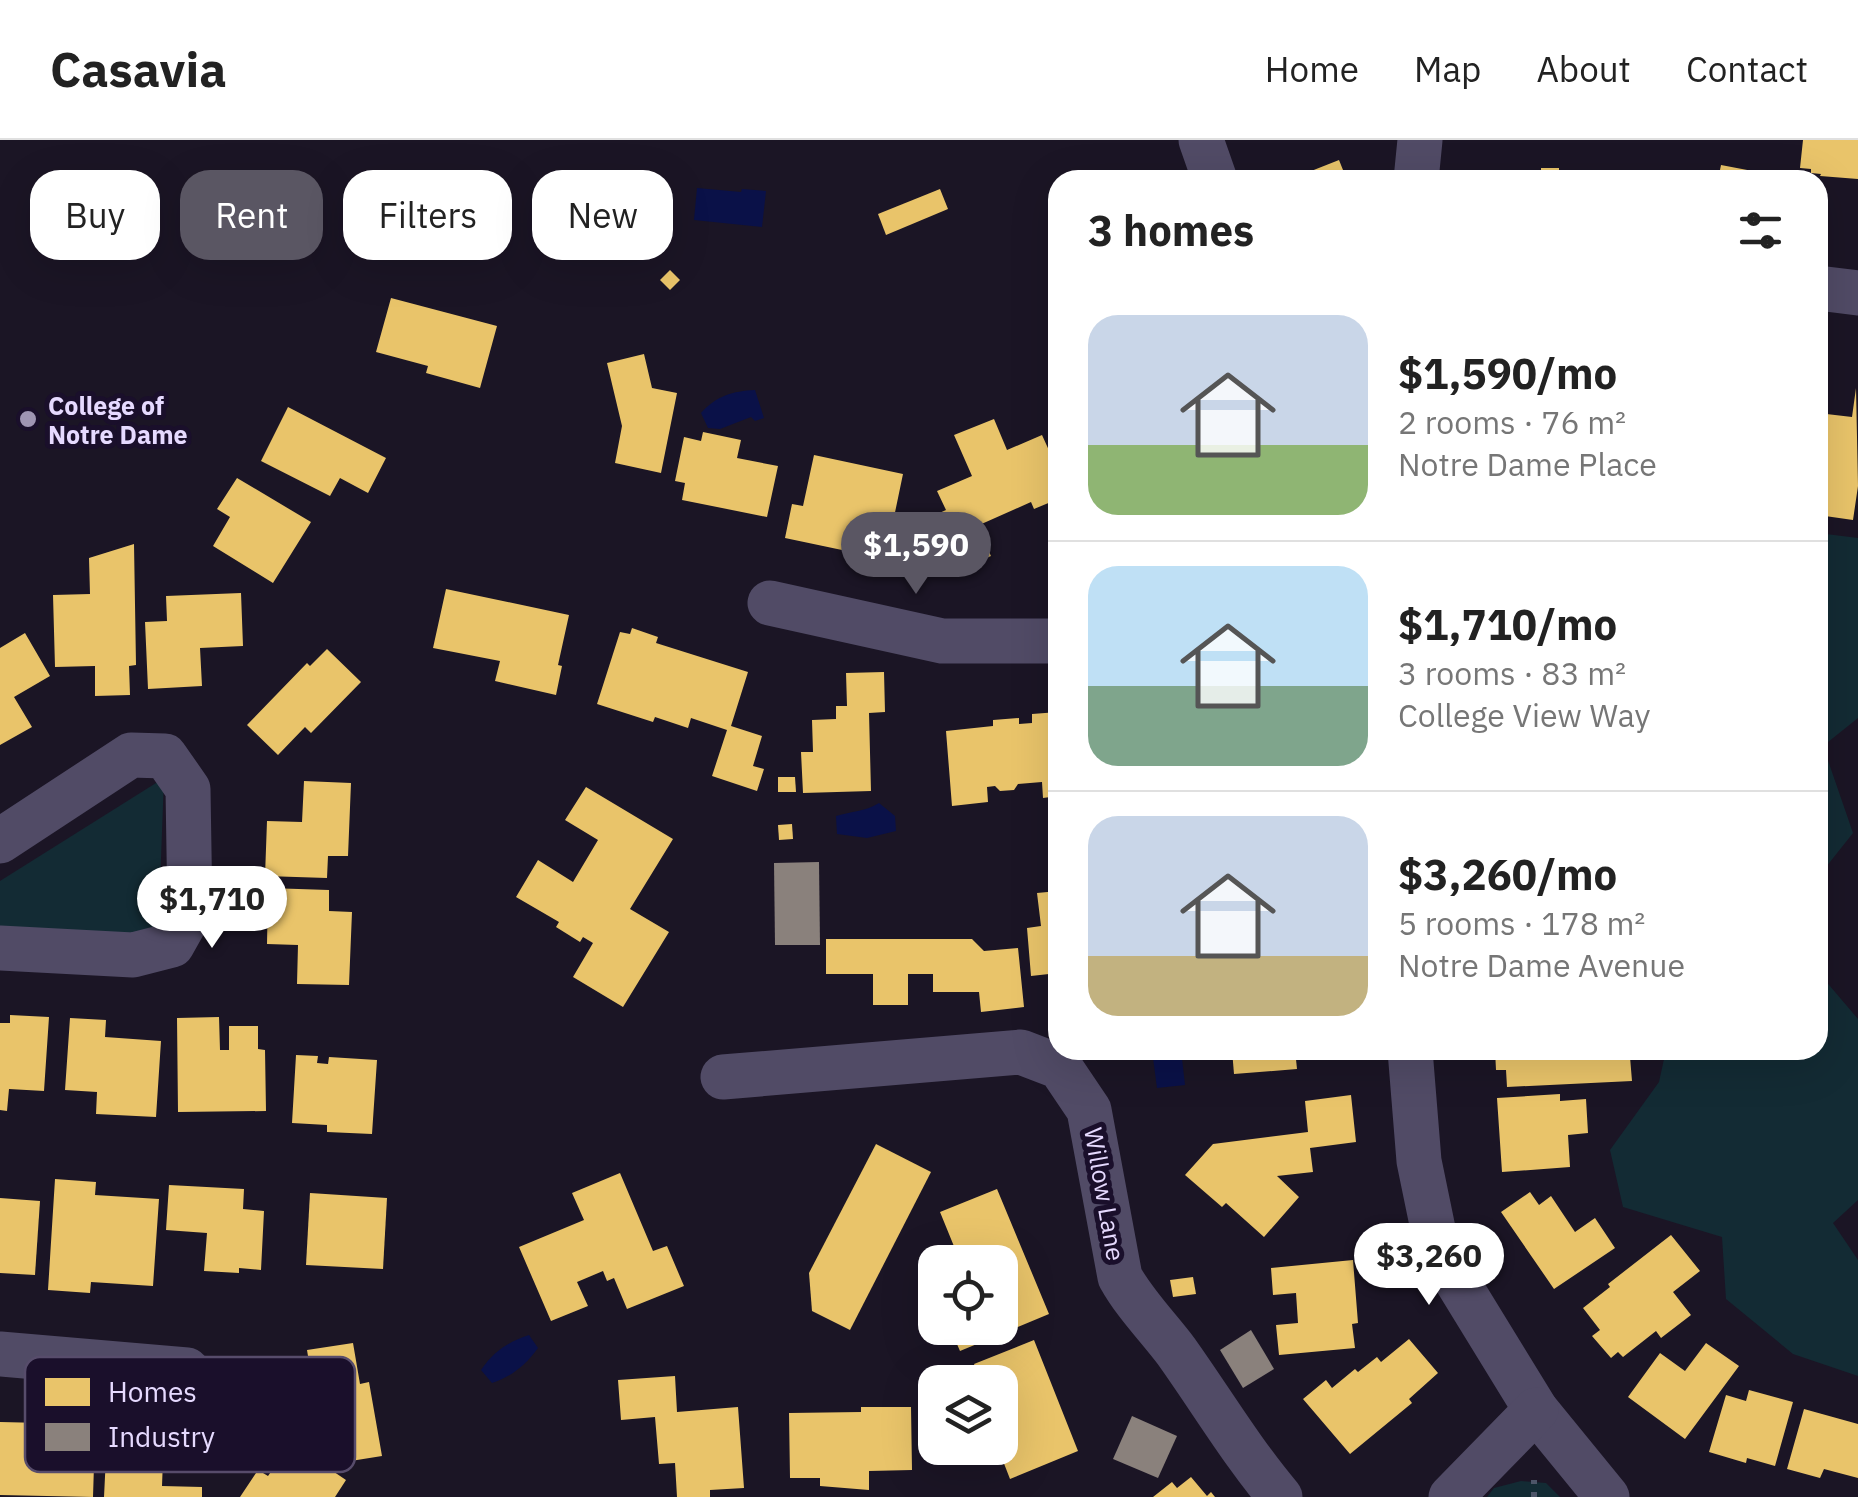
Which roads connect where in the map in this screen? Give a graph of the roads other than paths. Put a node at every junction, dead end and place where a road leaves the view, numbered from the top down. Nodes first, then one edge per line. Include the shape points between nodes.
1 (1201, 140) edge
2 (1420, 140) edge
3 (1211, 170) edge
4 (1417, 170) edge
5 (1828, 289) edge
6 (1858, 293) edge
7 (770, 602) dead end
8 (1048, 641) edge
9 (0, 841) edge
10 (0, 948) edge
11 (1411, 1060) edge
12 (723, 1077) dead end
13 (0, 1354) edge
14 (35, 1357) edge
15 (1536, 1410) junction
16 (1280, 1497) edge
17 (1450, 1497) edge
18 (1607, 1497) edge

1 - 3 street
2 - 4 street
5 - 6 street
7 - 8 street via 942,641
9 - 10 street via 131,755 165,756 188,790 190,913 172,945 133,955
11 - 15 street via 1433,1229 1447,1265
12 - 16 street, Willow Lane via 1021,1052 1060,1067 1089,1110 1120,1276
13 - 14 street
15 - 17 street
15 - 18 street

